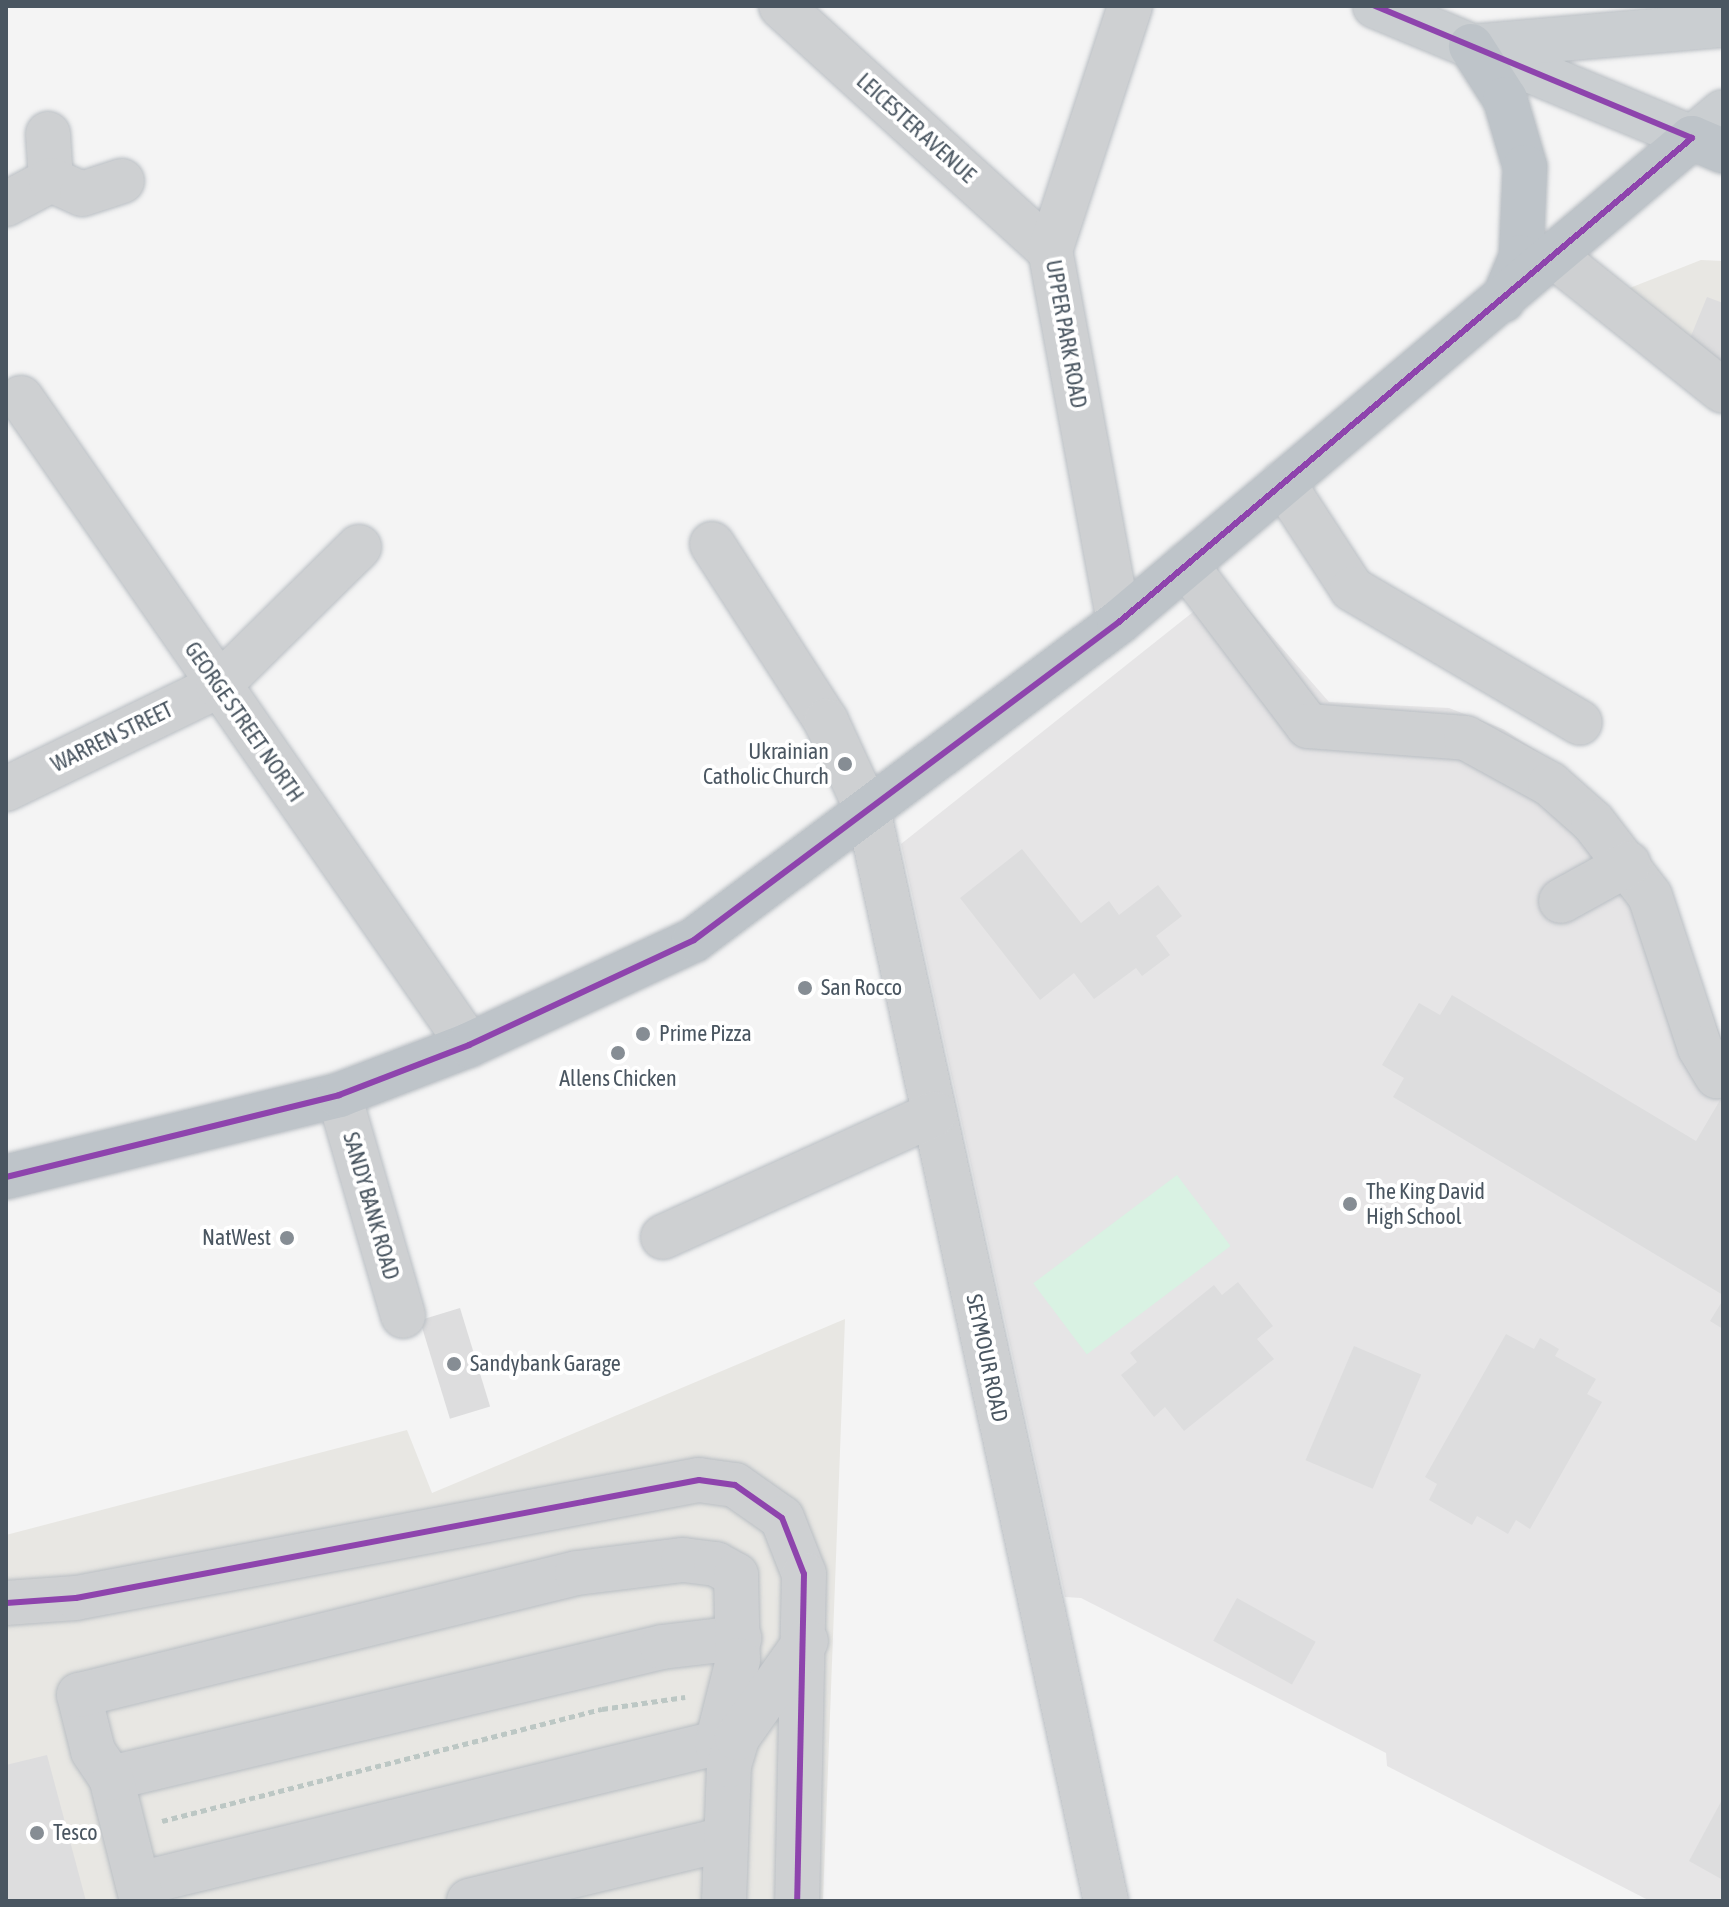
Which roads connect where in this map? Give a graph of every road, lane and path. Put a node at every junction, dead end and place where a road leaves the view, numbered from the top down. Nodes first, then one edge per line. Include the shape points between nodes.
1 (781, 6) edge
2 (1130, 6) edge
3 (1375, 6) edge
4 (1723, 25) edge
5 (1471, 46) junction
6 (48, 134) dead end
7 (1713, 134) edge
8 (51, 180) junction
9 (122, 181) dead end
10 (6, 204) edge
11 (1050, 251) junction
12 (1554, 256) junction
13 (1502, 302) junction
14 (1723, 391) edge
15 (21, 398) dead end
16 (1283, 483) junction
17 (712, 544) dead end
18 (359, 547) dead end
19 (1186, 565) junction
20 (1119, 622) junction
21 (218, 686) junction
22 (1580, 723) dead end
23 (6, 789) edge
24 (869, 814) junction
25 (1628, 864) junction
26 (1561, 901) dead end
27 (469, 1045) junction
28 (1717, 1076) dead end
29 (339, 1095) junction
30 (934, 1114) junction
31 (6, 1177) edge
32 (663, 1237) dead end
33 (403, 1316) dead end
34 (6, 1603) edge
35 (739, 1638) junction
36 (806, 1641) junction
37 (690, 1696) dead end
38 (727, 1740) junction
39 (111, 1778) junction
40 (124, 1831) junction
41 (726, 1839) junction
42 (140, 1893) edge
43 (469, 1901) edge
44 (724, 1901) edge
45 (797, 1901) edge
46 (1106, 1901) edge

1 - 11 street, LEICESTER AVENUE
2 - 11 street, UPPER PARK ROAD
3 - 5 main road
4 - 5 main road
5 - 7 main road
5 - 13 highway via 1505,99 1525,167 1521,257
6 - 8 street
7 - 12 highway
8 - 9 street via 82,194
8 - 10 street
11 - 20 street, UPPER PARK ROAD
12 - 13 highway
12 - 14 street
13 - 16 highway
15 - 21 street, GEORGE STREET NORTH
16 - 19 highway
16 - 22 street via 1352,589
17 - 24 street, SEYMOUR ROAD via 826,721
18 - 21 street, WARREN STREET
19 - 20 highway
19 - 25 street via 1308,726 1466,738 1550,784
20 - 24 highway
21 - 23 street, WARREN STREET
21 - 27 street, GEORGE STREET NORTH
24 - 27 highway via 694,940
24 - 30 street, SEYMOUR ROAD
25 - 26 street
25 - 28 street via 1650,896 1700,1048
27 - 29 highway
29 - 31 highway
29 - 33 street, SANDY BANK ROAD
30 - 32 street
30 - 46 street, SEYMOUR ROAD
34 - 36 street via 76,1598 708,1480 753,1493 793,1535 804,1574
35 - 38 street
35 - 39 street via 662,1647
35 - 39 street via 736,1575 716,1564 683,1560 577,1573 79,1695 93,1751
36 - 38 street
36 - 45 street
37 - 40 path via 602,1709
38 - 41 street
38 - 42 street
39 - 40 street
40 - 42 street
41 - 43 street
41 - 44 street

